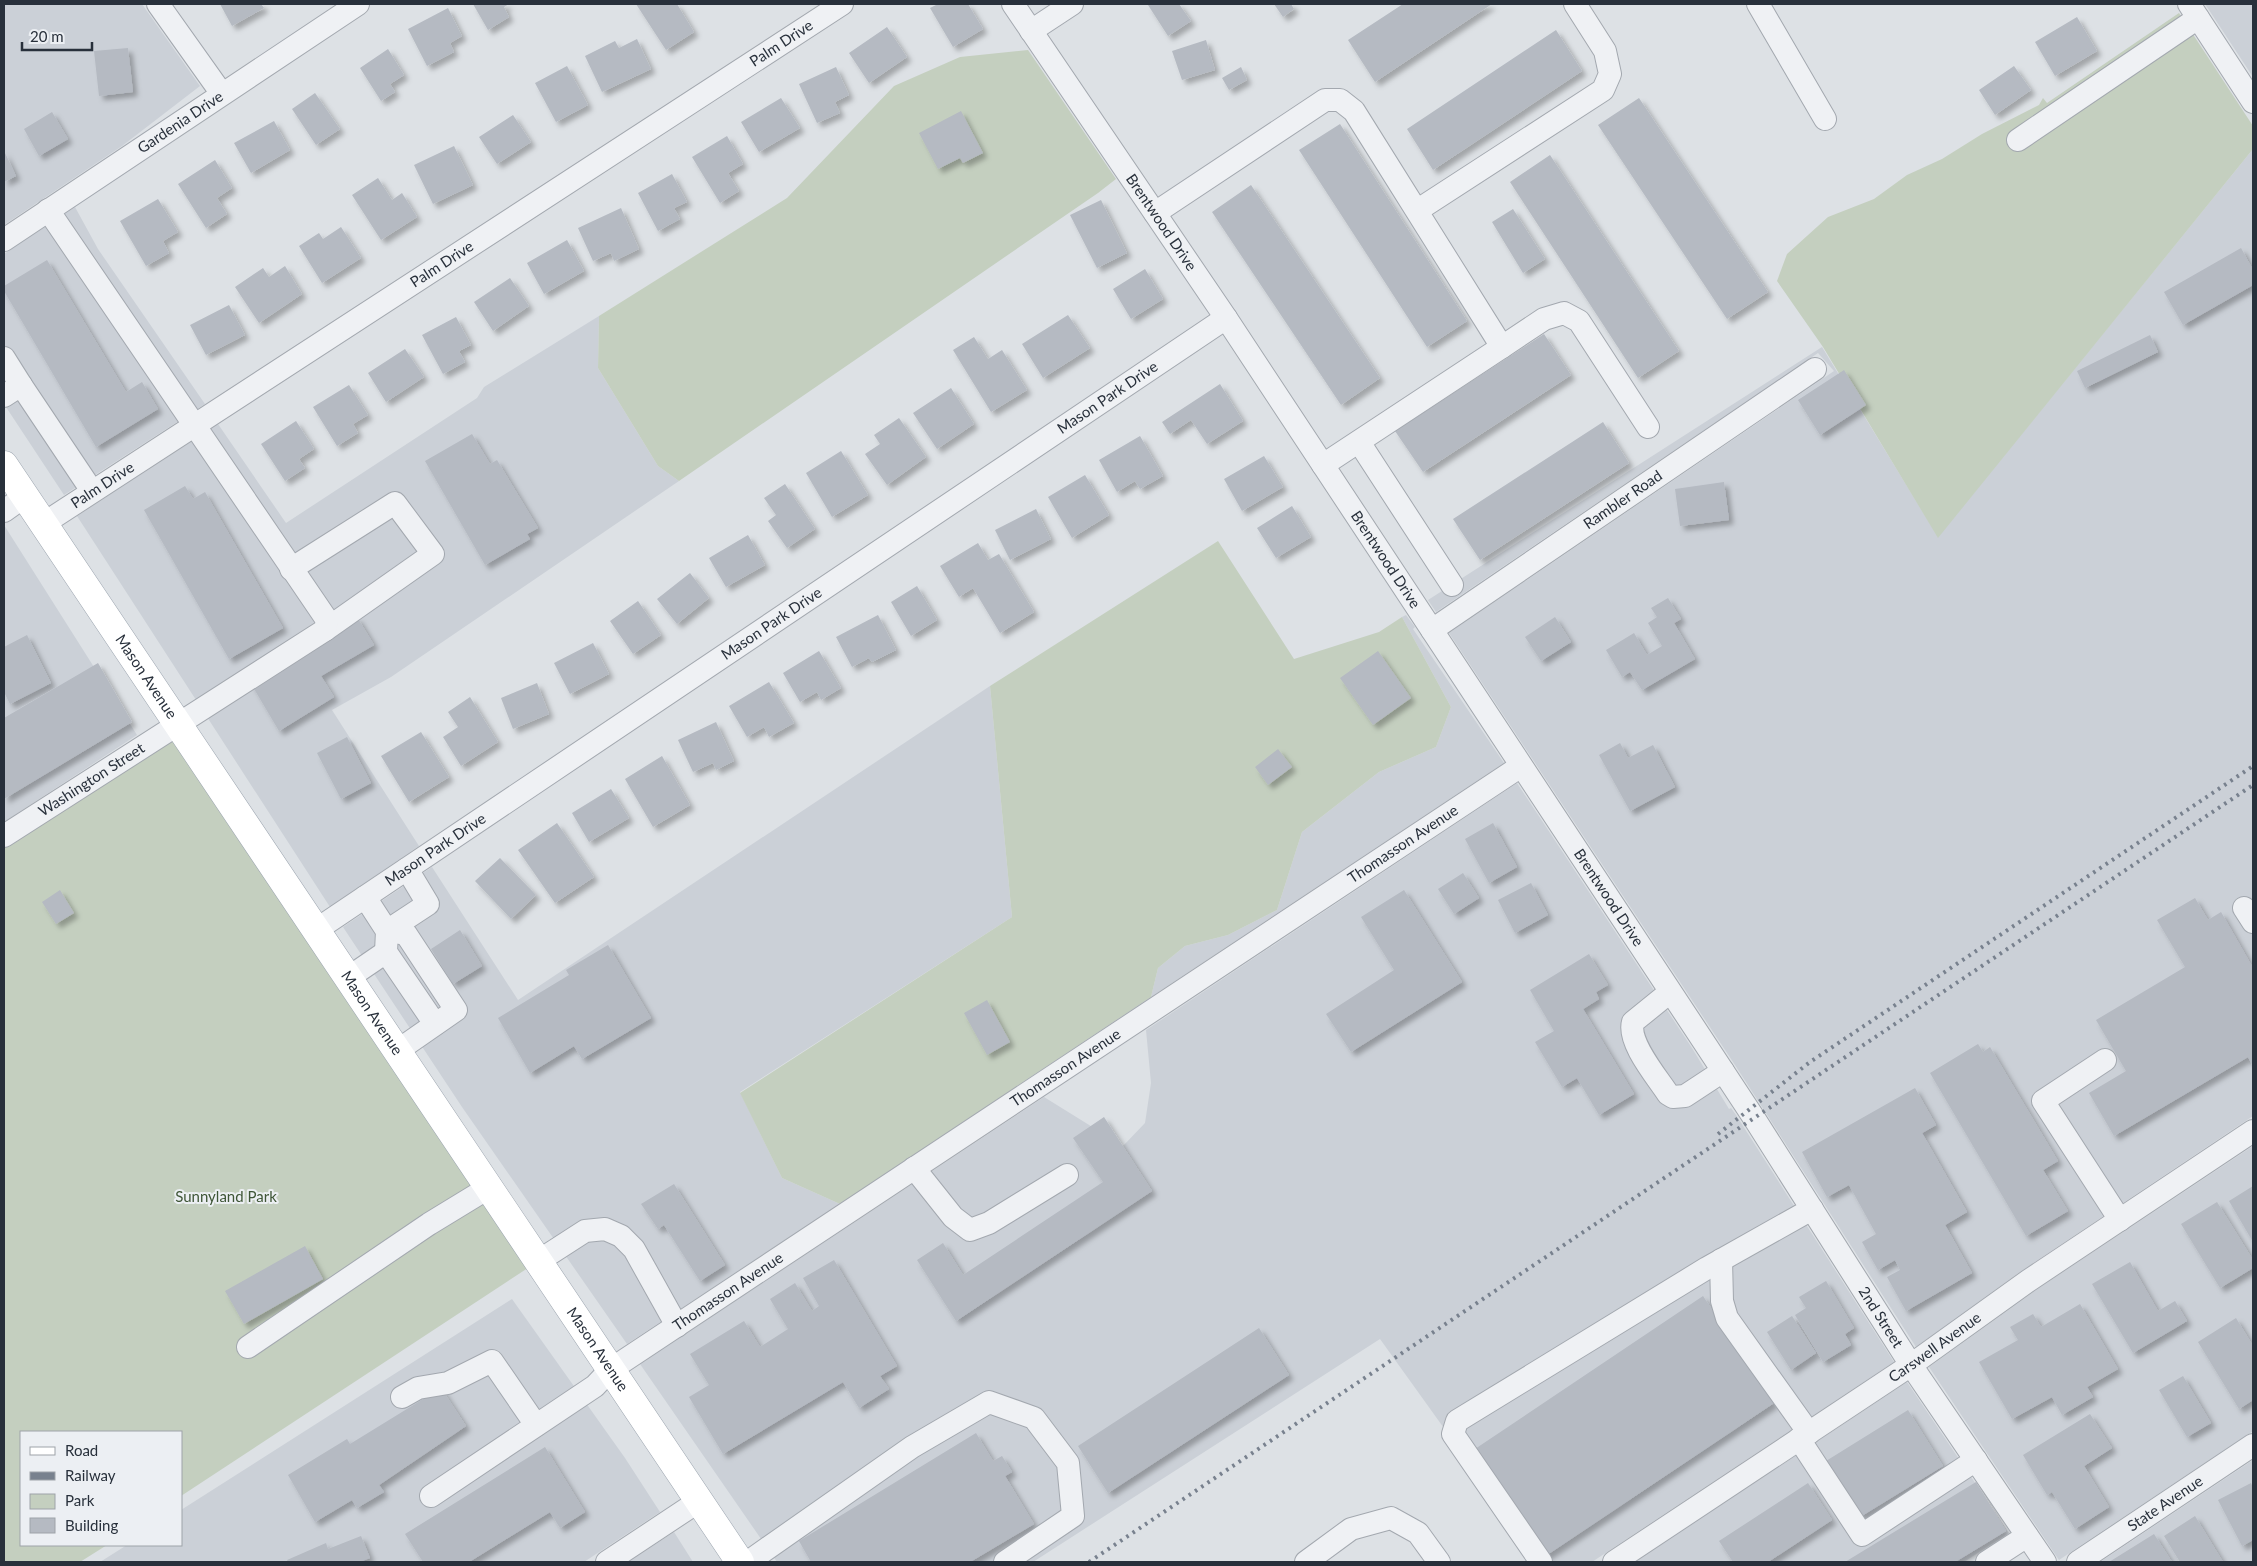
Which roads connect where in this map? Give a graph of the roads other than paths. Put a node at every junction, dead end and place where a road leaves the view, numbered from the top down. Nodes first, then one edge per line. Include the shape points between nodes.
1 (158, 4) edge
2 (358, 4) edge
3 (842, 4) edge
4 (1013, 4) edge
5 (1072, 4) edge
6 (1575, 4) edge
7 (1758, 4) edge
8 (2193, 11) edge
9 (1031, 31) junction
10 (2247, 77) edge
11 (222, 94) junction
12 (2253, 102) edge
13 (1825, 119) dead end
14 (2018, 140) dead end
15 (48, 210) junction
16 (1418, 210) junction
17 (1155, 213) junction
18 (4, 240) edge
19 (1226, 318) junction
20 (1502, 348) junction
21 (4, 358) edge
22 (1815, 369) dead end
23 (12, 390) edge
24 (195, 424) junction
25 (1648, 427) dead end
26 (1359, 442) junction
27 (4, 465) edge
28 (1323, 465) junction
29 (92, 491) junction
30 (14, 504) edge
31 (43, 524) junction
32 (291, 569) junction
33 (1452, 585) dead end
34 (325, 630) junction
35 (1432, 630) junction
36 (177, 724) junction
37 (1521, 766) junction
38 (4, 836) edge
39 (407, 869) junction
40 (365, 897) junction
41 (316, 930) junction
42 (387, 941) junction
43 (348, 978) junction
44 (1670, 992) junction
45 (397, 1052) junction
46 (2105, 1060) dead end
47 (1723, 1071) junction
48 (1754, 1118) joint
49 (2253, 1131) edge
50 (914, 1168) junction
51 (1067, 1175) dead end
52 (488, 1188) junction
53 (1812, 1209) junction
54 (2120, 1220) junction
55 (1720, 1260) junction
56 (538, 1262) junction
57 (677, 1326) junction
58 (248, 1347) dead end
59 (1912, 1364) junction
60 (610, 1370) junction
61 (402, 1397) dead end
62 (536, 1425) junction
63 (1804, 1436) junction
64 (2253, 1445) edge
65 (1976, 1460) junction
66 (431, 1496) dead end
67 (699, 1501) junction
68 (2027, 1536) junction
69 (607, 1562) edge
70 (740, 1562) edge
71 (748, 1562) edge
72 (1004, 1562) edge
73 (1306, 1562) edge
74 (1439, 1562) edge
75 (1541, 1562) edge
76 (1614, 1562) edge
77 (1987, 1562) edge
78 (2045, 1562) edge
79 (2078, 1562) edge

1 - 11 street
2 - 11 street, Gardenia Drive
3 - 24 street, Palm Drive
4 - 9 street, Brentwood Drive
5 - 9 street
6 - 16 street via 1604,51 1610,74 1603,90
7 - 13 street
8 - 10 street
8 - 14 street
9 - 17 street, Brentwood Drive
10 - 12 street
11 - 15 street, Gardenia Drive
15 - 18 street, Gardenia Drive
15 - 24 street
16 - 17 street via 1354,111 1340,100 1325,100
16 - 20 street
17 - 19 street, Brentwood Drive
19 - 28 street, Brentwood Drive
19 - 39 street, Mason Park Drive
20 - 25 street via 1544,319 1564,314 1579,321
20 - 26 street
21 - 23 street
22 - 35 street, Rambler Road
23 - 29 street
24 - 29 street, Palm Drive
24 - 32 street
26 - 28 street
26 - 33 street
27 - 30 main road, Mason Avenue
28 - 35 street, Brentwood Drive
29 - 31 street, Palm Drive
30 - 31 main road, Mason Avenue
31 - 36 main road, Mason Avenue
32 - 34 street via 327,620
32 - 34 street, Washington Street via 395,503 432,554
34 - 36 street, Washington Street
35 - 37 street, Brentwood Drive
36 - 38 street, Washington Street
36 - 41 main road, Mason Avenue
37 - 44 street, Brentwood Drive
37 - 50 street, Thomasson Avenue
39 - 40 street, Mason Park Drive
39 - 42 street via 428,904
40 - 41 street, Mason Park Drive
40 - 42 street
41 - 43 main road, Mason Avenue
42 - 43 street
42 - 45 street via 406,934 456,1010
43 - 45 main road, Mason Avenue
44 - 47 street, Brentwood Drive
44 - 47 street via 1633,1022 1631,1035 1668,1094 1685,1096
45 - 52 main road, Mason Avenue
46 - 54 street via 2043,1101
47 - 48 street, Brentwood Drive
48 - 53 street, 2nd Street
49 - 54 street, Carswell Avenue
50 - 51 street via 952,1217 970,1230 989,1223
50 - 57 street, Thomasson Avenue
52 - 56 main road, Mason Avenue
52 - 58 street via 429,1224
53 - 55 street
53 - 59 street, 2nd Street
54 - 59 street, Carswell Avenue
55 - 63 street via 1722,1301 1727,1318
55 - 75 street via 1457,1421 1452,1434
56 - 57 street via 585,1231 605,1229 621,1236 634,1249
56 - 60 main road, Mason Avenue
57 - 60 street, Thomasson Avenue
59 - 63 street, Carswell Avenue
59 - 65 street, 2nd Street
60 - 62 street, Thomasson Avenue via 595,1386
60 - 67 main road, Mason Avenue
61 - 62 street via 418,1388 448,1383 492,1361
62 - 66 street, Thomasson Avenue
63 - 65 street via 1862,1535
63 - 76 street, Carswell Avenue
64 - 79 street, State Avenue
65 - 68 street, 2nd Street
67 - 69 street
67 - 70 main road, Mason Avenue
68 - 77 street
68 - 78 street, 2nd Street
71 - 72 street via 912,1448 989,1402 1034,1418 1068,1463 1073,1516
73 - 74 street via 1351,1529 1391,1518 1418,1533

